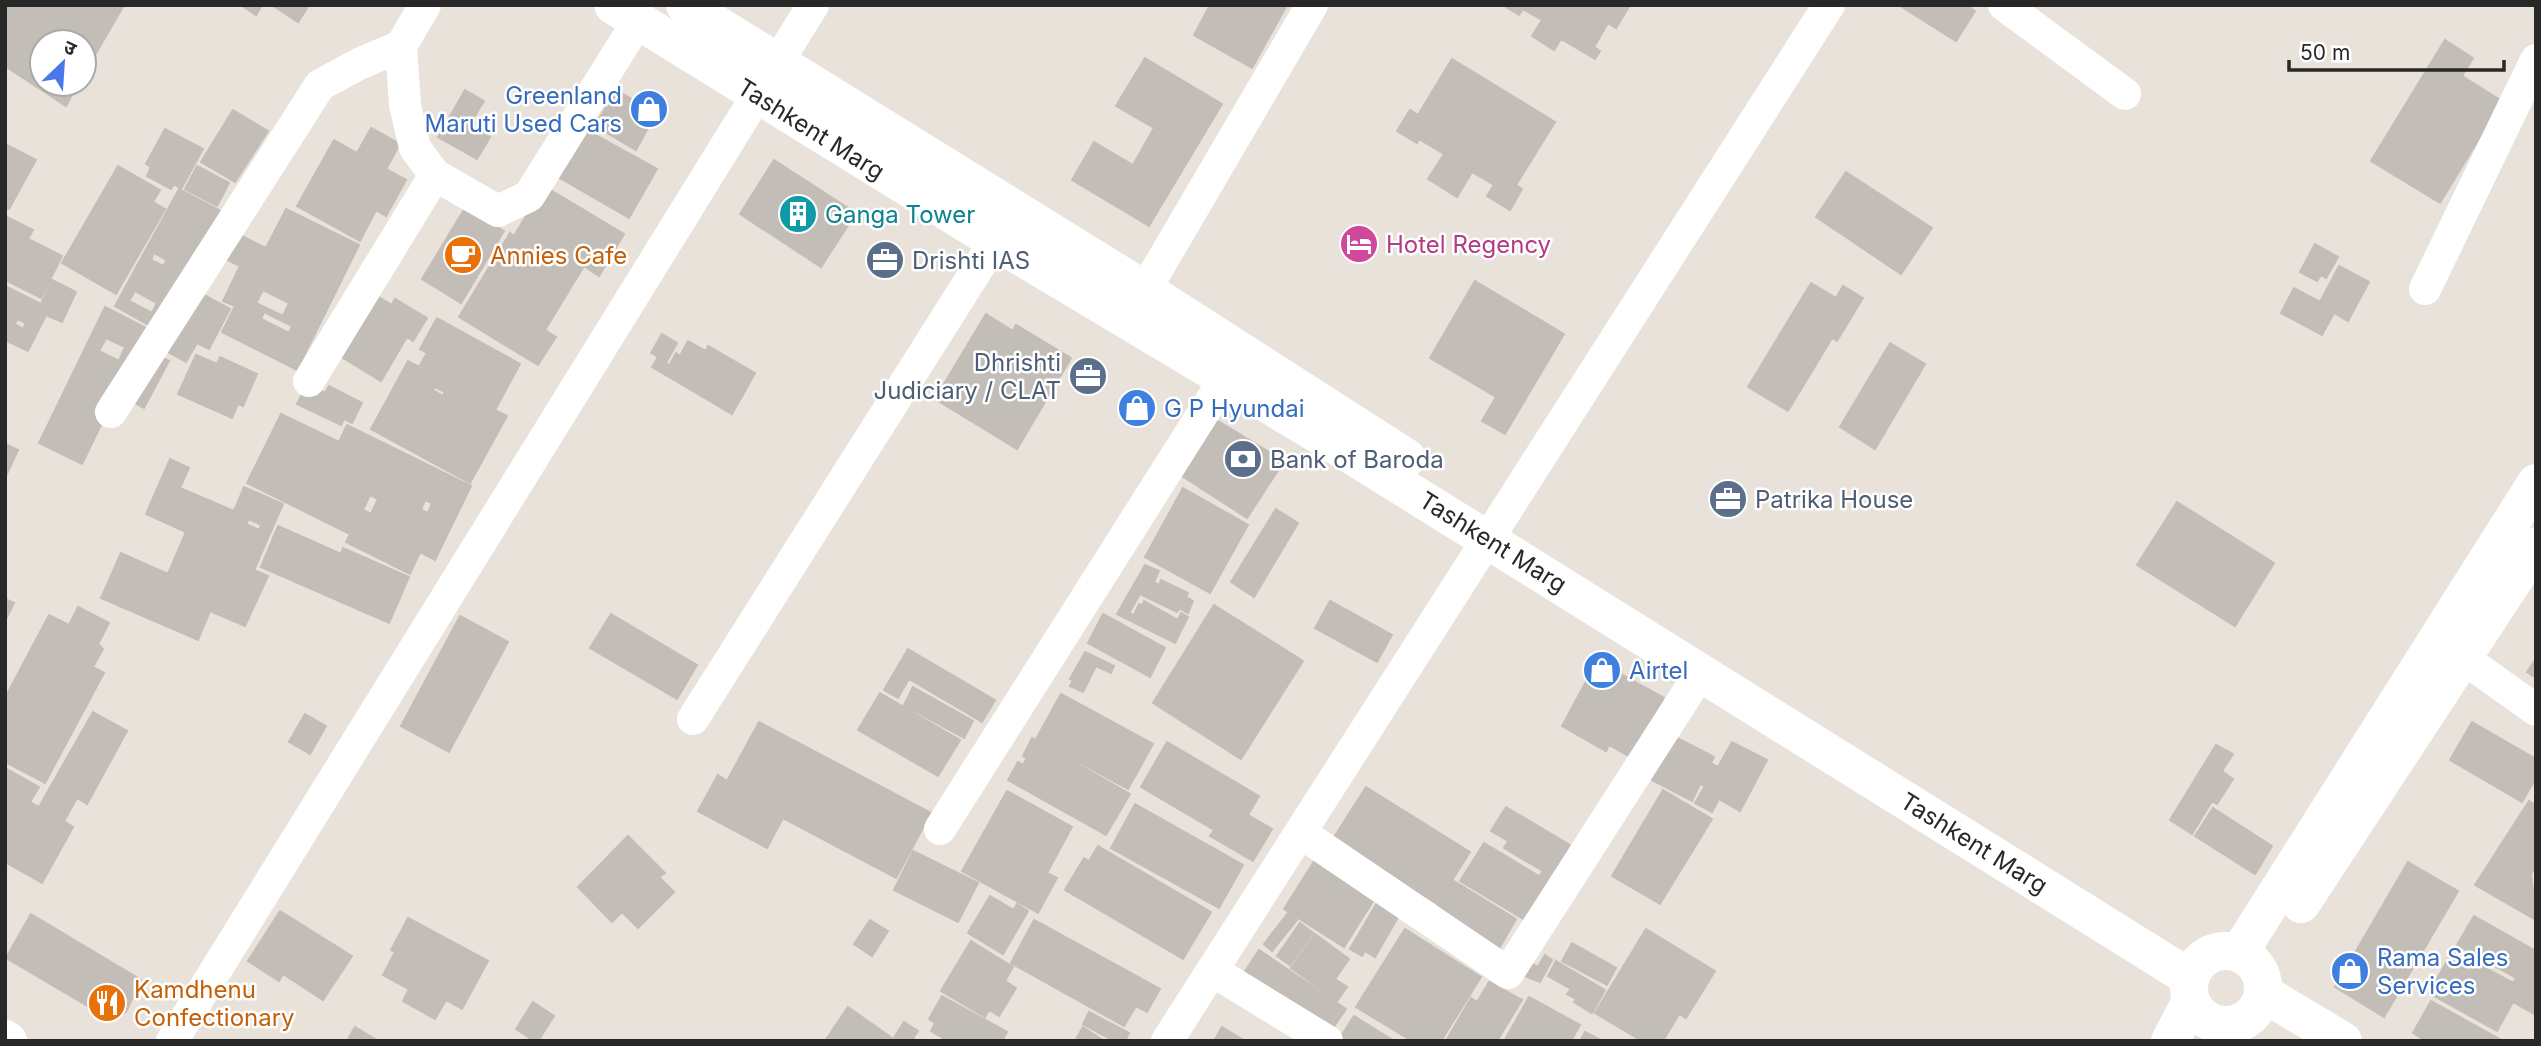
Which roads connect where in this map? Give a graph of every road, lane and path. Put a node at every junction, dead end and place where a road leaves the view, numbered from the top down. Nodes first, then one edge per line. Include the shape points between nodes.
1 (425, 5) edge
2 (685, 5) edge
3 (813, 5) edge
4 (1312, 5) edge
5 (1829, 5) edge
6 (2004, 5) edge
7 (626, 13) edge
8 (401, 46) junction
9 (2536, 60) edge
10 (777, 62) junction
11 (2125, 94) dead end
12 (756, 96) junction
13 (435, 175) junction
14 (995, 241) junction
15 (2425, 289) dead end
16 (1145, 290) junction
17 (1226, 377) junction
18 (309, 381) dead end
19 (111, 412) dead end
20 (2536, 484) edge
21 (1494, 528) junction
22 (2536, 546) edge
23 (2463, 658) junction
24 (1701, 672) junction
25 (2536, 710) edge
26 (693, 719) dead end
27 (940, 829) dead end
28 (1301, 833) junction
29 (1213, 971) junction
30 (2227, 992) edge
31 (172, 1041) edge
32 (1167, 1041) edge
33 (1327, 1041) edge
34 (2170, 1041) edge
35 (2296, 1041) edge
36 (2343, 1041) edge

1 - 8 street
2 - 10 street, Tashkent Marg
3 - 10 street
4 - 16 street
5 - 21 street
6 - 11 street
7 - 12 street, Tashkent Marg
7 - 13 street via 529,196 498,211
8 - 13 street via 405,105 415,148
8 - 19 street via 320,85
9 - 15 street
10 - 12 street
10 - 16 street, Tashkent Marg
12 - 14 street, Tashkent Marg
12 - 31 street
13 - 18 street
14 - 17 street, Tashkent Marg
14 - 26 street
16 - 21 street, Tashkent Marg
17 - 21 street, Tashkent Marg
17 - 27 street
20 - 30 street
21 - 24 street, Tashkent Marg
21 - 28 street
21 - 30 street, Tashkent Marg
22 - 23 street
23 - 25 street
23 - 30 street
24 - 28 street via 1508,973
24 - 30 street, Tashkent Marg
28 - 29 street
29 - 32 street
29 - 33 street
30 - 34 street
30 - 35 street, Tashkent Marg
30 - 36 street, Tashkent Marg

